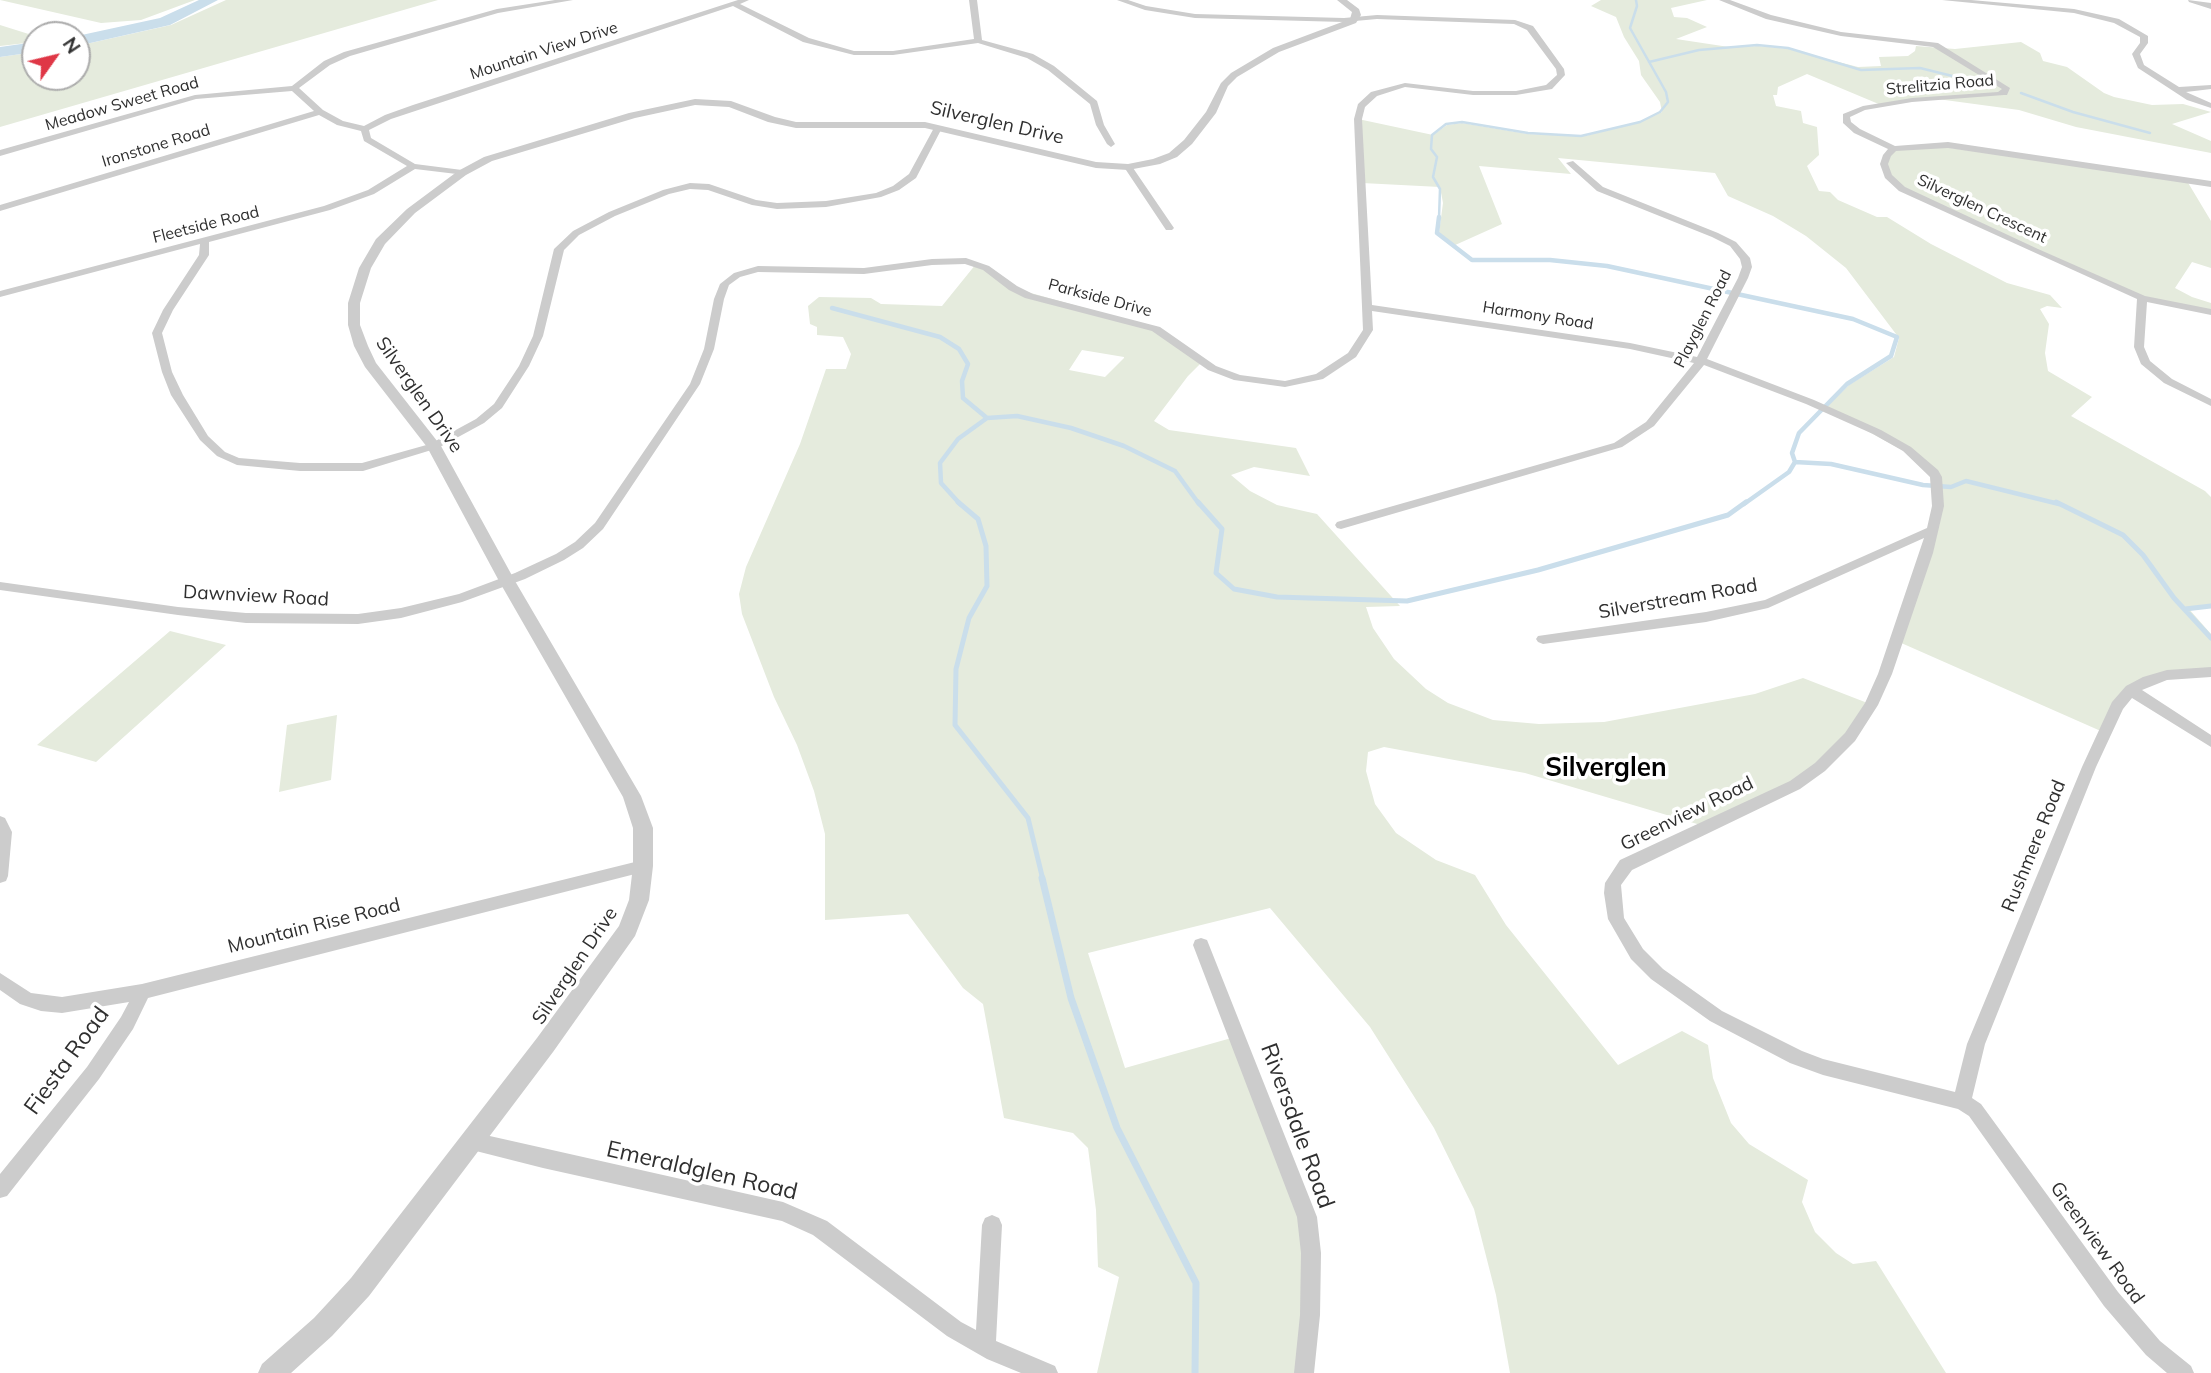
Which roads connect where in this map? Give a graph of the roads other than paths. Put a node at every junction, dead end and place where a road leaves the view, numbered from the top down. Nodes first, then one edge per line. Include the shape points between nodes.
1 (569, 0) edge
2 (745, 0) edge
3 (974, 0) edge
4 (1121, 0) edge
5 (1341, 0) edge
6 (1723, 0) edge
7 (1946, 0) edge
8 (2192, 0) edge
9 (734, 4) junction
10 (2211, 6) edge
11 (1355, 19) junction
12 (978, 41) junction
13 (294, 88) junction
14 (1073, 88) junction
15 (2211, 88) edge
16 (2176, 90) junction
17 (1080, 105) dead end
18 (2211, 107) edge
19 (320, 112) junction
20 (938, 128) junction
21 (365, 129) junction
22 (1111, 144) dead end
23 (1895, 149) junction
24 (0, 153) edge
25 (1570, 163) dead end
26 (413, 166) junction
27 (1128, 167) junction
28 (462, 173) junction
29 (2211, 184) edge
30 (0, 208) edge
31 (1169, 228) dead end
32 (205, 243) junction
33 (3, 293) edge
34 (2142, 298) junction
35 (0, 306) edge
36 (1368, 307) junction
37 (2211, 313) edge
38 (1702, 361) junction
39 (2211, 403) edge
40 (434, 446) junction
41 (1341, 525) dead end
42 (1932, 530) junction
43 (507, 581) junction
44 (0, 586) edge
45 (1543, 639) dead end
46 (2211, 672) edge
47 (2131, 690) junction
48 (2211, 742) edge
49 (0, 822) edge
50 (643, 866) junction
51 (0, 876) edge
52 (1201, 945) dead end
53 (0, 979) edge
54 (142, 992) junction
55 (1962, 1102) junction
56 (472, 1141) junction
57 (0, 1189) edge
58 (992, 1225) dead end
59 (985, 1347) junction
60 (271, 1373) edge
61 (1048, 1373) edge
62 (1304, 1373) edge
63 (2184, 1373) edge

1 - 13 street via 498,11 347,54
2 - 9 street, Mountain View Drive
3 - 12 street
4 - 11 street via 1195,16
5 - 11 street via 1356,11
6 - 23 street, Strelitzia Road via 1769,17 1841,34 1936,45 2006,88 1998,94 1922,98 1863,108 1846,116 1857,131
7 - 16 street via 2074,11 2116,21 2144,36 2136,60
8 - 10 street
9 - 12 street via 806,40 854,53 893,53
9 - 21 street, Mountain View Drive via 416,107
11 - 27 street, Silverglen Drive via 1276,50 1241,70 1224,85 1208,117 1182,148 1156,162
11 - 36 street, Parkside Drive via 1521,23 1530,28 1560,69 1549,87 1532,91 1480,93 1405,85 1382,90 1361,106
12 - 14 street via 1037,59
13 - 19 street
13 - 24 street, Meadow Sweet Road via 195,97
14 - 17 street
14 - 22 street via 1094,103
15 - 16 street
16 - 18 street
19 - 21 street
19 - 30 street, Ironstone Road
20 - 27 street, Silverglen Drive via 1068,160
20 - 28 street, Silverglen Drive via 807,126 722,102 695,102 648,110 530,145
20 - 40 street via 909,180 878,195 777,206 716,188 690,186 643,201 576,233 559,250 538,336 509,392 480,421
21 - 26 street via 373,145
23 - 29 street, Silverglen Crescent via 1963,146
23 - 34 street, Silverglen Crescent via 1885,159 1885,171 1902,189
25 - 38 street, Playglen Road via 1606,192 1733,244 1746,262 1735,296
26 - 28 street
26 - 32 street, Fleetside Road via 354,199
27 - 31 street
28 - 40 street, Silverglen Drive via 411,211 380,242 365,268 354,303 356,334 366,356
32 - 33 street, Fleetside Road
32 - 40 street via 204,255 157,333 177,395 215,450 247,463 347,468 382,463
33 - 35 street
34 - 37 street
34 - 39 street via 2139,347 2145,362 2168,381
36 - 38 street, Harmony Road
36 - 43 street, Parkside Drive via 1368,330 1345,362 1311,379 1269,384 1212,368 1156,329 1029,296 986,268 966,261 864,271 769,268 746,272 725,284 695,384 599,526 560,557
38 - 41 street, Playglen Road via 1650,425 1618,445
38 - 42 street, Greenview Road via 1836,413 1907,449 1926,464 1937,486
40 - 43 street, Silverglen Drive
42 - 45 street, Silverstream Road via 1768,604
42 - 55 street, Greenview Road via 1885,674 1850,737 1795,785 1626,865 1613,883 1612,893 1616,919 1637,954 1716,1016 1824,1067
43 - 44 street, Dawnview Road via 401,613 310,620 178,611
43 - 50 street, Silverglen Drive via 632,796 643,828
46 - 47 street via 2167,675
47 - 48 street
47 - 55 street, Rushmere Road via 2111,718 2089,767 1976,1044
49 - 51 street via 4,832
50 - 54 street, Mountain Rise Road
50 - 56 street, Silverglen Drive via 639,900 628,930
52 - 62 street, Riversdale Road via 1307,1217 1311,1253
53 - 54 street, Mountain Rise Road via 26,999 62,1005
54 - 57 street, Fiesta Road via 93,1073
55 - 63 street, Greenview Road via 1988,1125 2134,1328
56 - 59 street, Emeraldglen Road via 783,1212 820,1228 954,1329
56 - 60 street, Silverglen Drive via 360,1287
58 - 59 street
59 - 61 street, Emeraldglen Road

